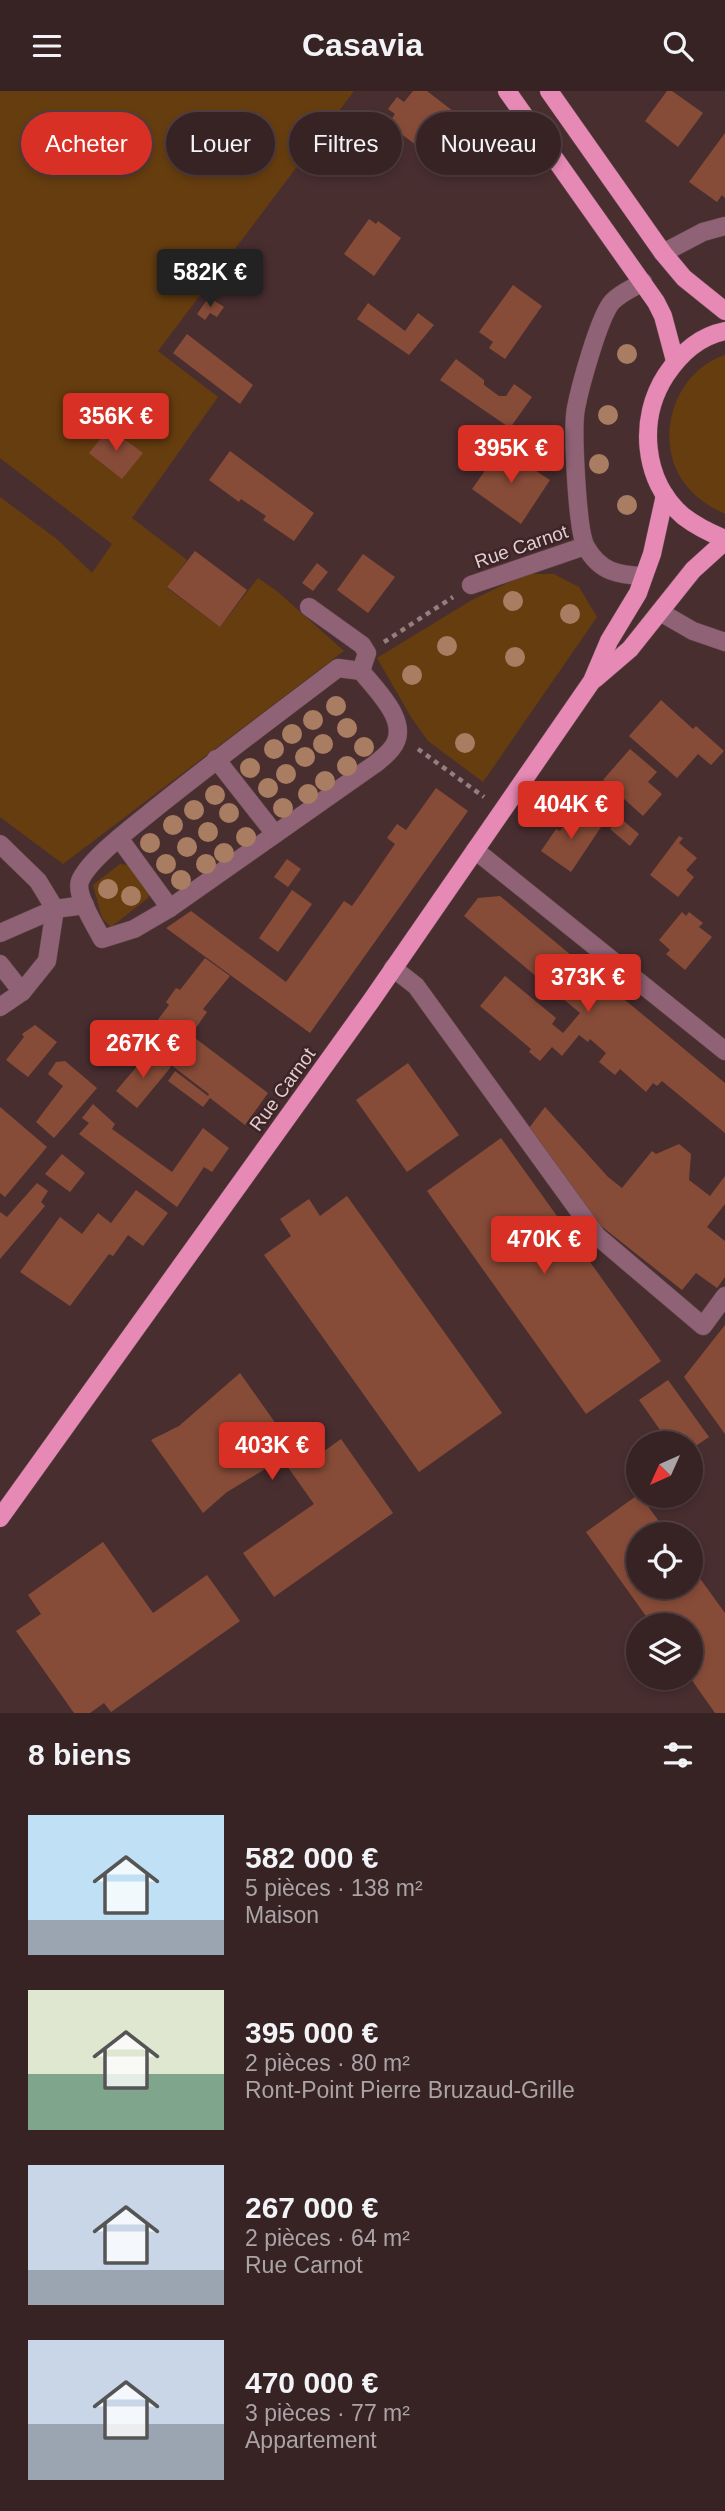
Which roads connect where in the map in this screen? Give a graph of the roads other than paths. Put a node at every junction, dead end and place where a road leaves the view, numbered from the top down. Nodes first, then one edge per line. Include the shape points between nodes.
1 (507, 91) edge
2 (549, 91) edge
3 (725, 226) edge
4 (663, 253) junction
5 (643, 282) junction
6 (725, 311) edge
7 (725, 331) edge
8 (675, 361) junction
9 (665, 495) junction
10 (725, 540) edge
11 (585, 546) junction
12 (644, 576) junction
13 (471, 585) road end
14 (309, 607) dead end
15 (660, 613) junction
16 (725, 642) edge
17 (361, 671) junction
18 (592, 681) junction
19 (216, 759) junction
20 (275, 834) junction
21 (119, 838) junction
22 (0, 844) edge
23 (475, 850) junction
24 (85, 905) junction
25 (170, 908) junction
26 (55, 909) junction
27 (0, 933) edge
28 (0, 964) edge
29 (393, 968) junction
30 (22, 992) junction
31 (0, 1007) edge
32 (725, 1051) edge
33 (725, 1296) edge
34 (0, 1518) edge

1 - 5 main road
2 - 4 main road
3 - 4 street
4 - 6 main road via 684,278
5 - 8 main road via 663,316
5 - 11 street, Rue Carnot via 618,296 602,317 575,410 578,523
7 - 8 main road via 695,344
8 - 9 main road via 655,391 647,426 650,462
9 - 10 main road via 682,515
9 - 12 main road, Rue Carnot
10 - 15 main road, Rue Carnot via 693,570
11 - 12 street, Rue Carnot via 603,568 619,575
11 - 13 street, Rue Carnot
12 - 18 main road, Rue Carnot
14 - 17 street via 362,645 367,653
15 - 16 street
15 - 18 main road, Rue Carnot via 630,649
17 - 19 street via 338,668
17 - 20 street via 397,723 393,747
18 - 23 main road, Rue Carnot
19 - 20 street
19 - 21 street
20 - 25 street
21 - 24 street via 80,882
21 - 25 street
22 - 26 street via 38,881
23 - 29 main road, Rue Carnot
23 - 32 street
24 - 25 street via 102,939 134,929
24 - 26 street
26 - 27 street
26 - 30 street via 47,961
28 - 30 street
29 - 33 street via 416,986 597,1236 704,1326
29 - 34 main road, Rue Carnot
30 - 31 street

